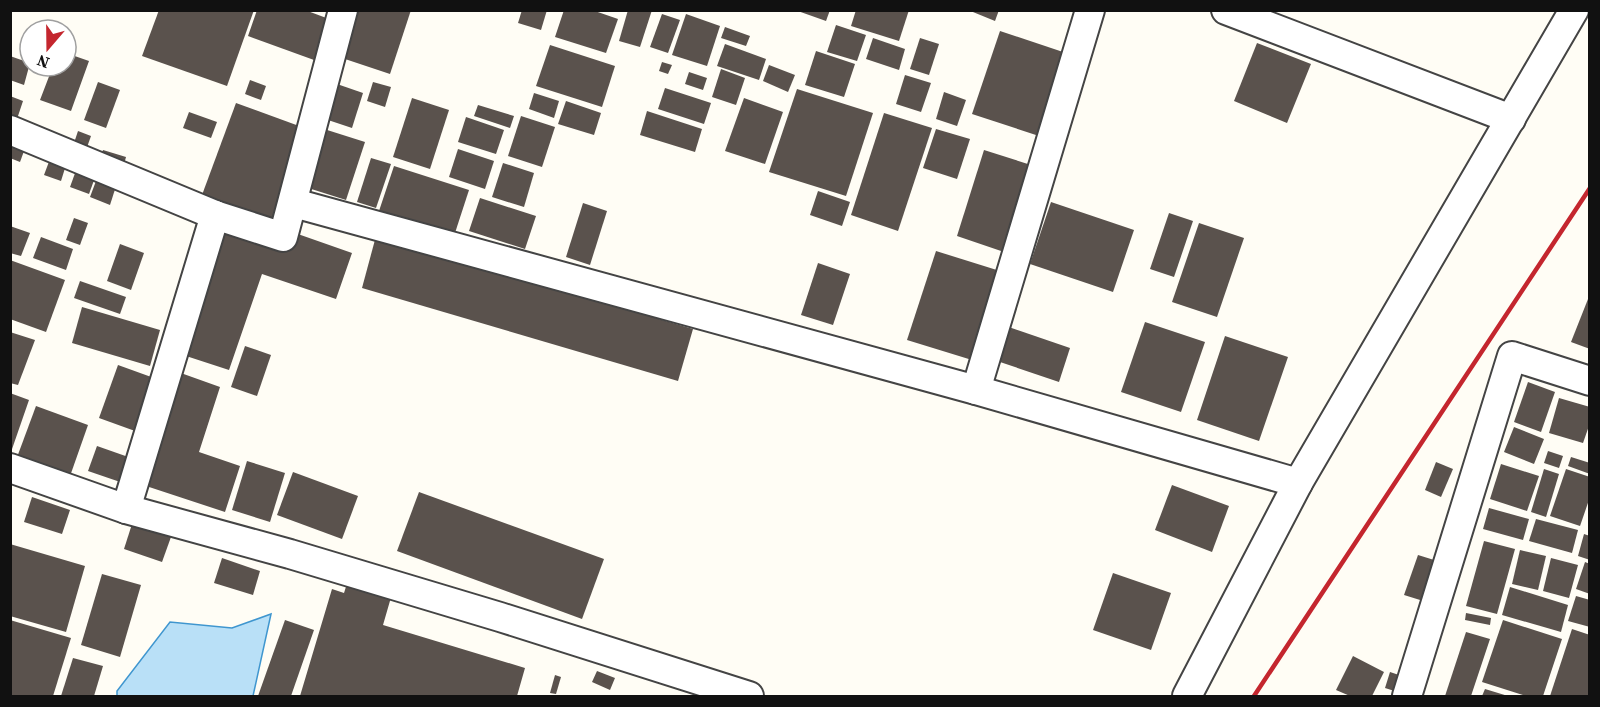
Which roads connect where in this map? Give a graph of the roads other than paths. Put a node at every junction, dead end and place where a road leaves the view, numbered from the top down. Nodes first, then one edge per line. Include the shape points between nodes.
1 (343, 10) edge
2 (1090, 10) edge
3 (1226, 10) edge
4 (1574, 10) edge
5 (1511, 119) junction
6 (10, 129) edge
7 (294, 203) junction
8 (215, 215) junction
9 (1590, 381) edge
10 (976, 390) junction
11 (10, 468) edge
12 (1298, 483) junction
13 (126, 509) junction
14 (749, 696) edge
15 (1187, 696) edge
16 (1407, 696) edge

1 - 7 street
2 - 10 street
3 - 5 street
4 - 5 street
5 - 12 street
6 - 8 street
7 - 8 street via 283,237
7 - 10 street
8 - 13 street
9 - 16 street via 1512,356
10 - 12 street
11 - 13 street
12 - 15 street
13 - 14 street via 301,557

